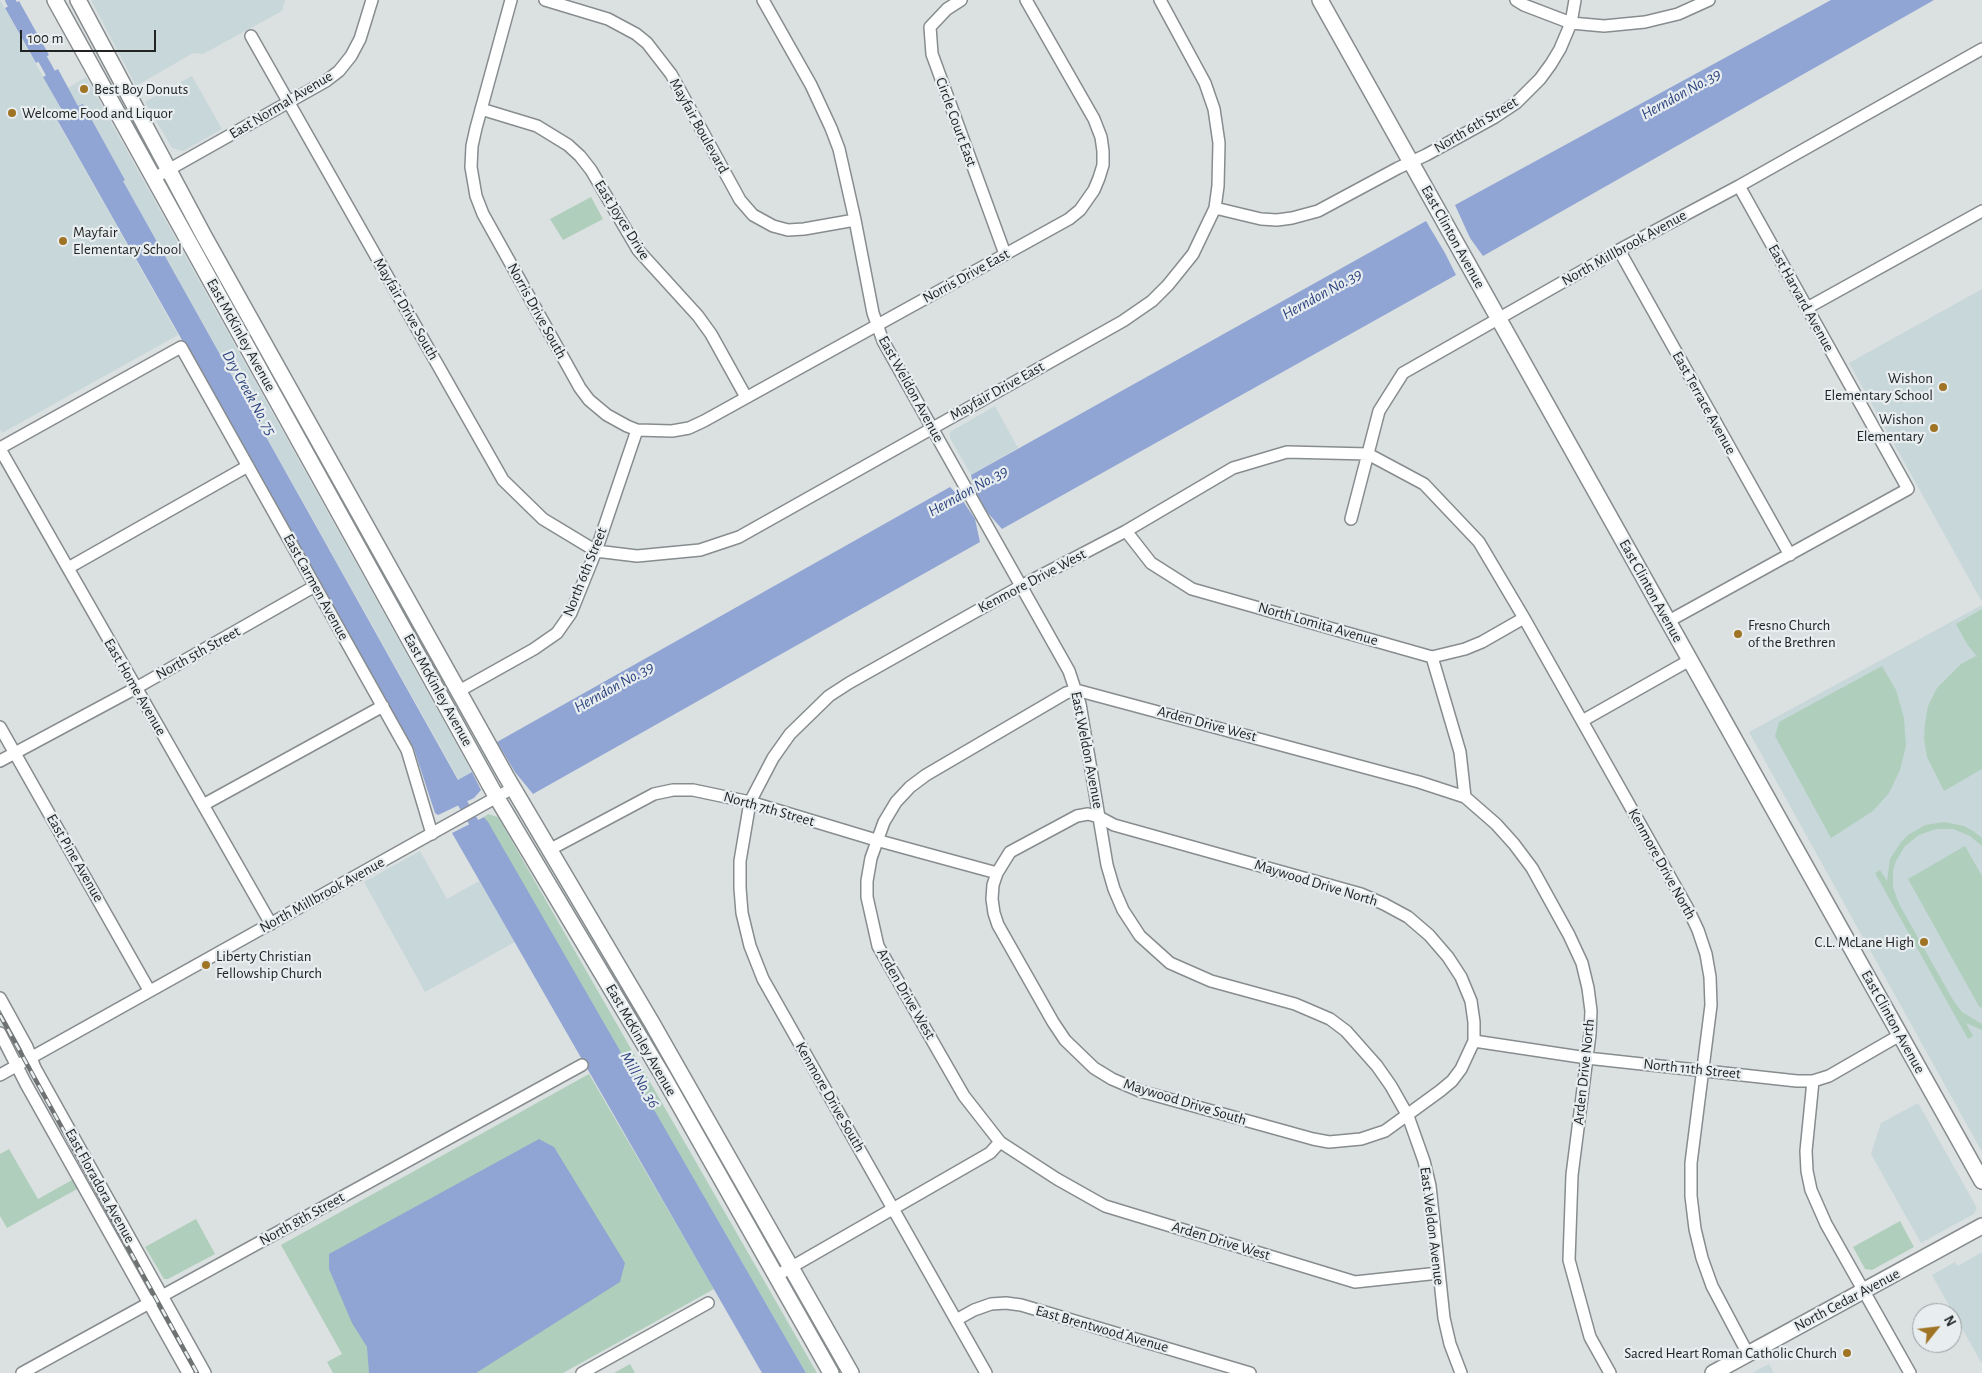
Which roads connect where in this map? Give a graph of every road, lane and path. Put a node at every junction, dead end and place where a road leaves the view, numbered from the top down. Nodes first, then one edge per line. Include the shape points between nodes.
1 (56, 0) edge
2 (65, 0) edge
3 (78, 0) edge
4 (372, 0) edge
5 (511, 0) edge
6 (545, 0) edge
7 (763, 0) edge
8 (961, 0) edge
9 (1026, 0) edge
10 (1160, 0) edge
11 (1320, 0) edge
12 (1516, 0) edge
13 (1575, 0) edge
14 (1709, 0) edge
15 (1571, 23) junction
16 (251, 36) dead end
17 (1981, 52) edge
18 (118, 75) junction
19 (288, 104) junction
20 (481, 109) junction
21 (1411, 162) junction
22 (169, 170) junction
23 (154, 178) junction
24 (1738, 186) junction
25 (1215, 208) junction
26 (1982, 211) edge
27 (855, 220) junction
28 (1619, 250) junction
29 (1005, 254) junction
30 (1807, 308) junction
31 (1498, 318) junction
32 (877, 326) junction
33 (746, 398) junction
34 (931, 427) junction
35 (637, 430) junction
36 (0, 448) edge
37 (1368, 454) junction
38 (248, 466) junction
39 (1351, 519) dead end
40 (1126, 531) junction
41 (596, 551) junction
42 (1790, 555) junction
43 (68, 568) junction
44 (316, 586) junction
45 (1020, 586) junction
46 (387, 598) junction
47 (1524, 618) junction
48 (1668, 622) junction
49 (1432, 657) junction
50 (1690, 660) junction
51 (136, 688) junction
52 (1076, 690) junction
53 (458, 691) junction
54 (383, 706) junction
55 (1582, 720) junction
56 (0, 727) edge
57 (14, 752) junction
58 (0, 760) edge
59 (513, 788) junction
60 (1465, 797) junction
61 (498, 798) junction
62 (750, 802) junction
63 (203, 805) junction
64 (1099, 817) junction
65 (432, 834) junction
66 (876, 840) junction
67 (549, 850) junction
68 (997, 873) junction
69 (271, 924) junction
70 (574, 927) junction
71 (149, 990) junction
72 (632, 990) junction
73 (0, 998) edge
74 (0, 1033) edge
75 (1900, 1035) junction
76 (1474, 1041) junction
77 (31, 1057) junction
78 (1587, 1058) junction
79 (17, 1065) junction
80 (582, 1066) dead end
81 (1703, 1070) junction
82 (0, 1075) edge
83 (1814, 1081) junction
84 (1408, 1116) junction
85 (1000, 1142) junction
86 (1982, 1181) edge
87 (893, 1209) junction
88 (1982, 1226) edge
89 (791, 1267) junction
90 (1439, 1273) junction
91 (776, 1276) junction
92 (1864, 1291) junction
93 (162, 1296) junction
94 (708, 1302) dead end
95 (148, 1304) junction
96 (956, 1320) junction
97 (1748, 1354) junction
98 (22, 1373) edge
99 (188, 1373) edge
100 (205, 1373) edge
101 (582, 1373) edge
102 (831, 1373) edge
103 (851, 1373) edge
104 (986, 1373) edge
105 (1250, 1373) edge
106 (1461, 1373) edge
107 (1610, 1373) edge
108 (1712, 1373) edge
109 (1910, 1373) edge

1 - 23 main road, East McKinley Avenue
2 - 18 main road via 90,45
3 - 18 main road, East McKinley Avenue
4 - 19 street, East Normal Avenue via 360,39 339,71
5 - 20 street, Norris Drive South
6 - 27 street, Mayfair Boulevard via 608,19 647,44 670,74 740,200 753,215 788,230
7 - 27 street, East Weldon Avenue via 811,85 831,128 845,171
8 - 29 street, Circle Court East via 930,27 932,54
9 - 29 street, Norris Drive East via 1098,127 1103,165 1094,190 1080,210
10 - 25 street, Mayfair Drive East via 1197,66 1214,109 1219,142
11 - 21 main road, East Clinton Avenue
12 - 15 street
13 - 15 street
14 - 15 street via 1678,14 1645,22 1604,26
15 - 21 street, North 6th Street via 1560,49 1540,79 1516,103
16 - 19 street, Mayfair Drive South
17 - 24 street, North Millbrook Avenue
18 - 22 main road, East McKinley Avenue
19 - 22 street, East Normal Avenue
19 - 41 street, Mayfair Drive South via 503,480 542,518
20 - 33 street, East Joyce Drive via 537,126 580,156 638,250 711,334
20 - 35 street, Norris Drive South via 472,146 471,167 474,189 483,214 580,388 602,412
21 - 25 street, North 6th Street via 1330,206 1306,215 1261,219
21 - 31 main road, East Clinton Avenue
22 - 23 street, East Normal Avenue
22 - 53 main road, East McKinley Avenue
23 - 46 main road, East McKinley Avenue
24 - 28 street, North Millbrook Avenue
24 - 30 street, East Harvard Avenue
25 - 34 street, Mayfair Drive East via 1193,254 1152,301 1122,321
26 - 30 street
27 - 32 street, East Weldon Avenue
28 - 31 street, North Millbrook Avenue
28 - 42 street, East Terrace Avenue
29 - 32 street, Norris Drive East
30 - 42 street, East Harvard Avenue via 1908,489
31 - 37 street, North Millbrook Avenue via 1403,373 1379,411
31 - 48 main road, East Clinton Avenue
32 - 33 street, Norris Drive East
32 - 34 street, East Weldon Avenue
33 - 35 street, Norris Drive East via 689,428
34 - 41 street, Mayfair Drive East via 738,537 700,550 665,554 636,556
34 - 45 street, East Weldon Avenue
35 - 41 street, North 6th Street
36 - 38 street, East Carmen Avenue via 181,347
36 - 43 street, East Home Avenue
37 - 39 street, North Millbrook Avenue
37 - 40 street, Kenmore Drive West via 1287,452 1233,468
37 - 47 street, Kenmore Drive North via 1424,484 1479,542
38 - 43 street
38 - 44 street, East Carmen Avenue
40 - 45 street, Kenmore Drive West
40 - 49 street, North Lomita Avenue via 1151,563 1192,589
41 - 53 street, North 6th Street via 571,613 556,633 534,650
42 - 48 street
43 - 51 street, East Home Avenue
44 - 51 street, North 5th Street
44 - 54 street, East Carmen Avenue
45 - 52 street, East Weldon Avenue via 1069,671
45 - 62 street, Kenmore Drive West via 829,696 790,734
46 - 53 main road via 410,624 445,685
46 - 61 main road, East McKinley Avenue
47 - 49 street, North Lomita Avenue via 1482,642
47 - 55 street, Kenmore Drive North
48 - 50 main road, East Clinton Avenue
49 - 60 street via 1460,752
50 - 55 street
50 - 75 main road, East Clinton Avenue
51 - 57 street, North 5th Street
51 - 63 street, East Home Avenue
52 - 60 street, Arden Drive West
52 - 64 street, East Weldon Avenue
52 - 66 street, Arden Drive West via 926,775 896,802
53 - 59 main road, East McKinley Avenue
54 - 63 street
54 - 65 street, East Carmen Avenue via 407,750
55 - 81 street, Kenmore Drive North via 1698,930 1710,977 1711,1005
56 - 57 street, East Pine Avenue
57 - 58 street, North 5th Street
57 - 71 street, East Pine Avenue
59 - 61 street, North Millbrook Avenue
59 - 67 main road, East McKinley Avenue
60 - 78 street, Arden Drive North via 1514,844 1532,868 1569,935 1582,963 1588,988 1591,1011
61 - 65 street, North Millbrook Avenue
61 - 70 main road, East McKinley Avenue
62 - 66 street, North 7th Street
62 - 67 street, North 7th Street via 693,790 654,794
62 - 87 street, Kenmore Drive South via 740,861 742,913 750,946 763,979
63 - 69 street, East Home Avenue
64 - 68 street via 1077,816 1010,852
64 - 76 street, Maywood Drive North via 1114,825 1361,894 1408,917 1429,935 1461,977 1471,1001
64 - 84 street, East Weldon Avenue via 1114,889 1140,936 1170,963 1191,974 1295,1004 1330,1019 1364,1050 1392,1086
65 - 69 street, North Millbrook Avenue
66 - 68 street, North 7th Street
66 - 85 street, Arden Drive West via 868,873 867,897 878,946 964,1096
67 - 72 main road, East McKinley Avenue
68 - 84 street, Maywood Drive South via 992,899 998,925 1065,1040 1080,1056 1112,1079 1140,1091 1329,1142 1372,1136
69 - 71 street, North Millbrook Avenue
70 - 72 main road via 587,930 610,968
70 - 91 main road, East McKinley Avenue
71 - 77 street, North Millbrook Avenue
72 - 89 main road, East McKinley Avenue
73 - 77 street, East Floradora Avenue
74 - 79 street, East Floradora Avenue
75 - 83 street, North 11th Street via 1829,1076
75 - 86 main road, East Clinton Avenue
76 - 78 street, North 11th Street
76 - 84 street, Maywood Drive North via 1452,1081
77 - 79 street, North Millbrook Avenue
77 - 93 street, East Floradora Avenue via 34,1068
78 - 81 street, North 11th Street
78 - 107 street, Arden Drive North via 1572,1176 1569,1260 1590,1337
79 - 82 street, North Millbrook Avenue
79 - 95 street, East Floradora Avenue
80 - 93 street, North 8th Street
81 - 83 street, North 11th Street
81 - 97 street, Kenmore Drive North via 1691,1163 1695,1229 1712,1286
83 - 92 street via 1806,1151 1809,1180 1818,1207
84 - 90 street, East Weldon Avenue via 1430,1186
85 - 87 street via 990,1152
85 - 90 street, Arden Drive West via 1105,1206 1355,1282
87 - 89 street
87 - 96 street, Kenmore Drive South
88 - 92 main road, North Cedar Avenue
89 - 91 street
89 - 103 main road, East McKinley Avenue
90 - 106 street, East Weldon Avenue via 1444,1318
91 - 102 main road, East McKinley Avenue
92 - 97 main road, North Cedar Avenue
92 - 109 street
93 - 95 street, North 8th Street
93 - 100 street, East Floradora Avenue
94 - 101 street
95 - 98 street, North 8th Street
95 - 99 street, East Floradora Avenue
96 - 104 street, Kenmore Drive South
96 - 105 street, East Brentwood Avenue via 991,1304 1021,1305
97 - 108 main road, North Cedar Avenue

